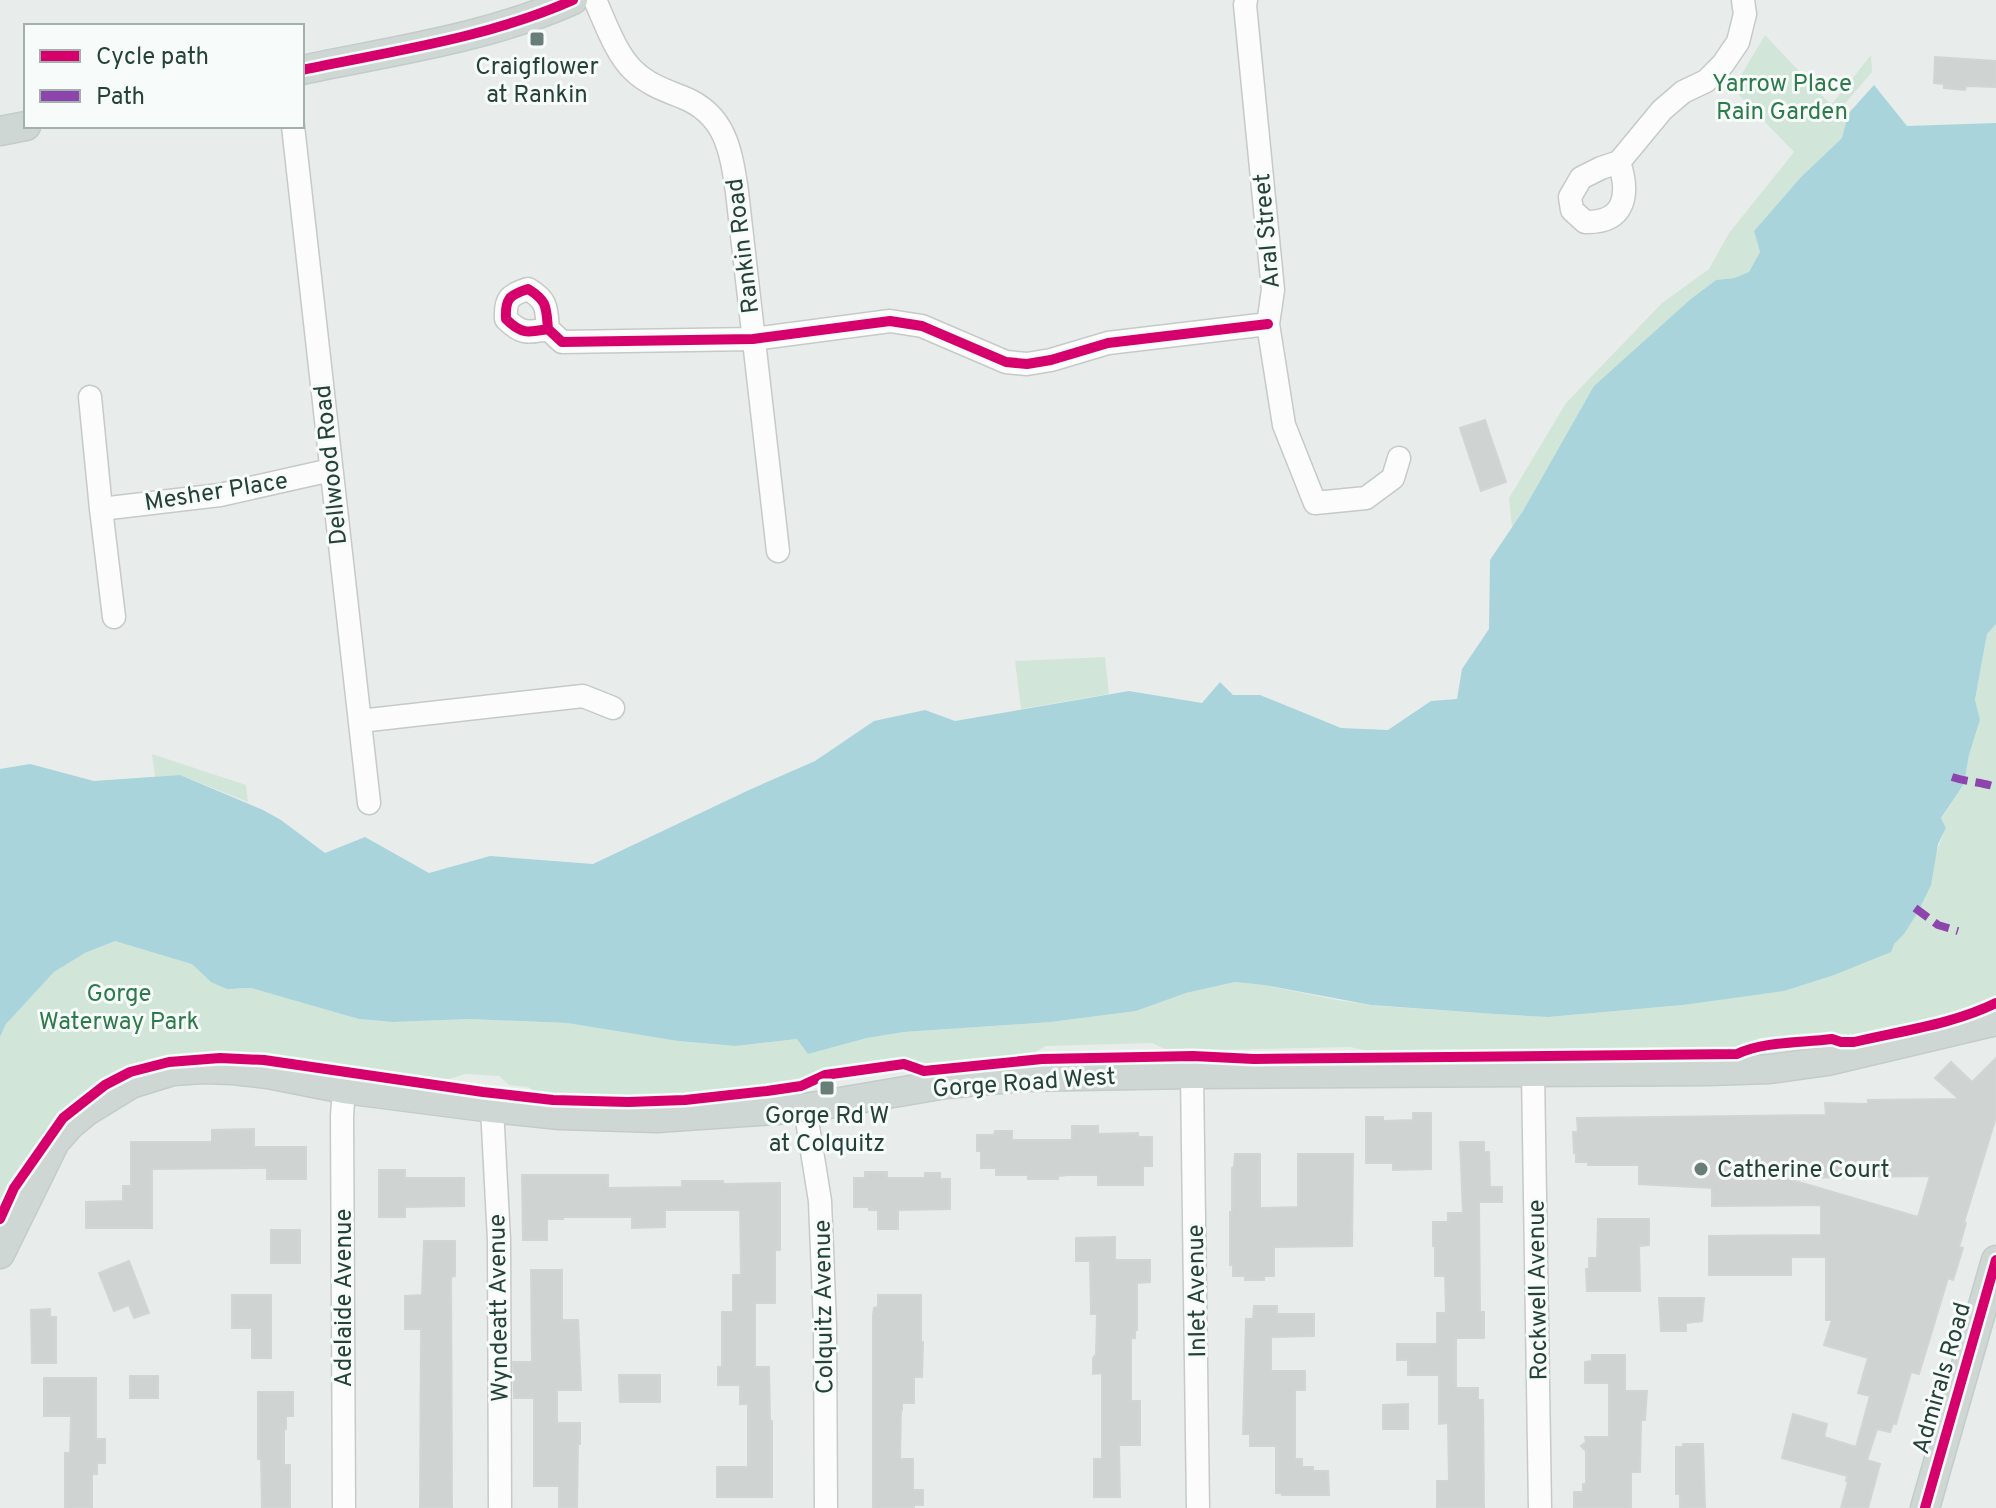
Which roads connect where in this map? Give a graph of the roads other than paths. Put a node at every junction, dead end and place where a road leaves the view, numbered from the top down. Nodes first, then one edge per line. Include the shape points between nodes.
1 (573, 0) edge
2 (595, 0) edge
3 (1246, 0) edge
4 (1743, 0) edge
5 (304, 70) edge
6 (24, 126) edge
7 (293, 128) edge
8 (0, 131) edge
9 (1619, 162) dead end
10 (1268, 324) junction
11 (548, 329) dead end
12 (753, 339) junction
13 (90, 397) dead end
14 (1399, 458) dead end
15 (331, 470) junction
16 (101, 509) junction
17 (778, 551) dead end
18 (114, 617) dead end
19 (613, 708) dead end
20 (360, 721) junction
21 (369, 803) dead end
22 (1996, 1021) edge
23 (1533, 1072) junction
24 (1192, 1074) junction
25 (344, 1089) junction
26 (492, 1108) junction
27 (805, 1108) junction
28 (0, 1254) edge
29 (1996, 1260) edge
30 (344, 1508) edge
31 (500, 1508) edge
32 (826, 1508) edge
33 (1198, 1508) edge
34 (1540, 1508) edge
35 (1925, 1508) edge

1 - 5 main road via 494,29
2 - 12 street, Rankin Road via 634,71 702,108 725,136 732,155
3 - 10 street, Aral Street via 1273,290
4 - 9 street via 1738,42 1723,64 1662,110
6 - 8 main road
7 - 15 street, Dellwood Road
10 - 12 street via 1108,343 1027,364 1006,362 904,322
10 - 14 street, Aral Street via 1284,425 1315,503 1366,498 1393,478
11 - 12 street via 562,342
12 - 17 street, Rankin Road
13 - 16 street
15 - 16 street, Mesher Place via 220,495
15 - 20 street, Dellwood Road
16 - 18 street
19 - 20 street via 583,696
20 - 21 street, Dellwood Road
22 - 23 main road, Gorge Road West via 1798,1066
23 - 24 main road, Gorge Road West
23 - 34 street, Rockwell Avenue
24 - 27 main road, Gorge Road West via 987,1079
24 - 33 street, Inlet Avenue
25 - 26 main road, Gorge Road West
25 - 28 main road, Gorge Road West via 268,1074 203,1069 173,1071 131,1084 87,1111 55,1142
25 - 30 street, Adelaide Avenue
26 - 27 main road, Gorge Road West via 657,1118
26 - 31 street, Wyndeatt Avenue via 499,1240
27 - 32 street, Colquitz Avenue via 820,1201
29 - 35 main road, Admirals Road

